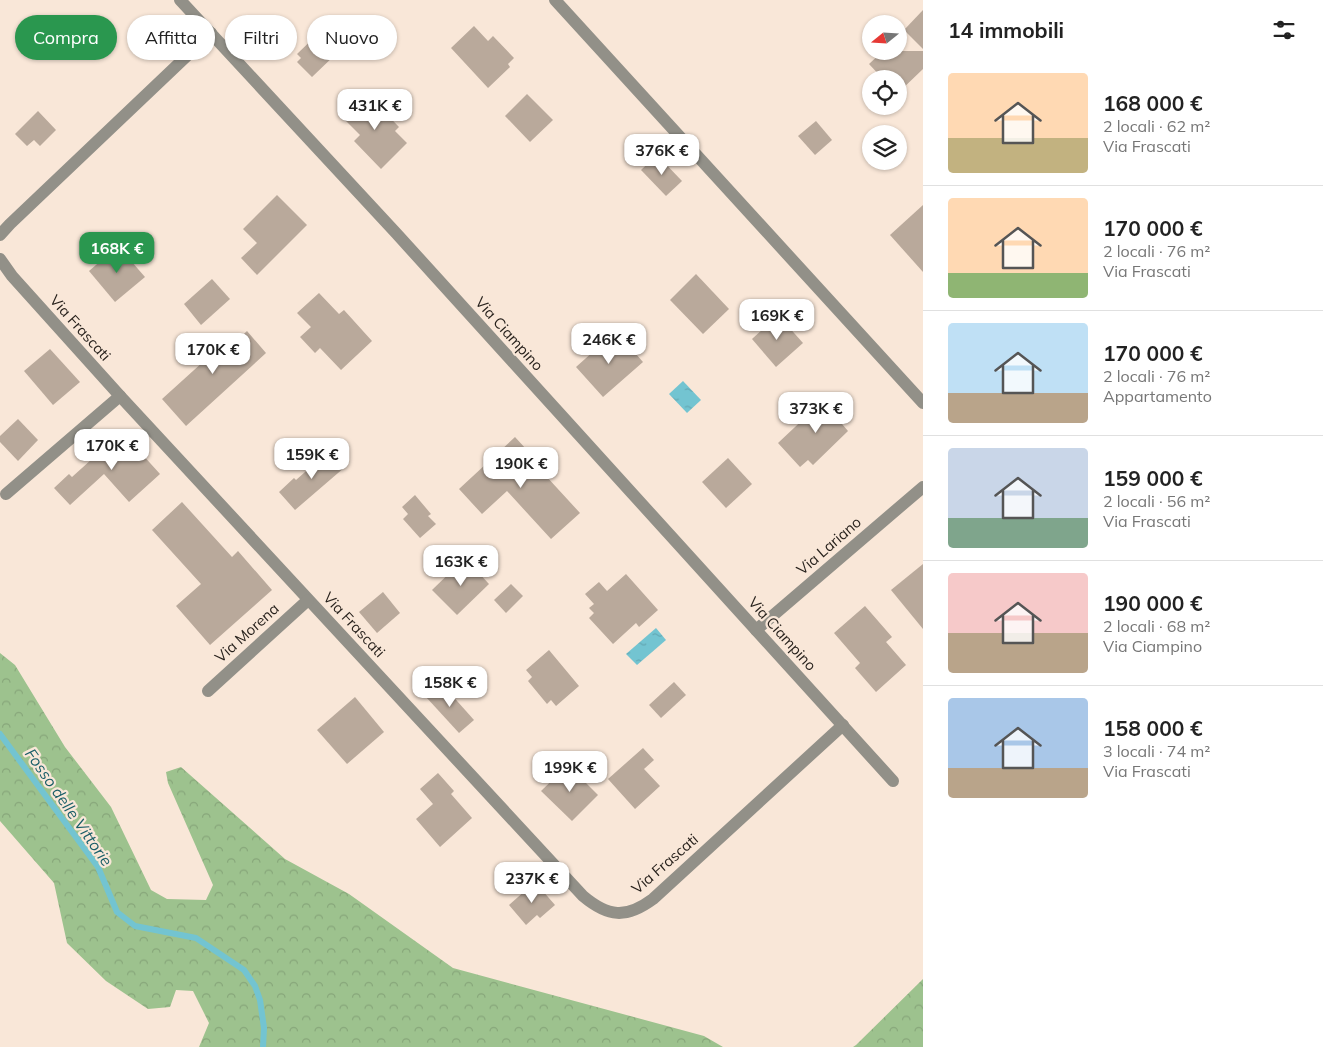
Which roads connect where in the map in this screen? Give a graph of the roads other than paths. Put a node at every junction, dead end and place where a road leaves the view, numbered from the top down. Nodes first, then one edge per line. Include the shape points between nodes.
1 (180, 0) edge
2 (555, 0) edge
3 (194, 15) edge
4 (215, 38) edge
5 (182, 60) edge
6 (0, 235) edge
7 (0, 259) edge
8 (120, 396) junction
9 (922, 400) edge
10 (923, 487) edge
11 (6, 494) dead end
12 (308, 600) junction
13 (756, 630) junction
14 (208, 691) dead end
15 (843, 725) junction
16 (893, 780) dead end

1 - 3 street, Via Ciampino
2 - 9 street
4 - 13 street, Via Ciampino
5 - 6 street
7 - 8 street, Via Frascati
8 - 11 street
8 - 12 street, Via Frascati
10 - 13 street, Via Lariano
12 - 14 street, Via Morena
12 - 15 street, Via Frascati via 583,896 604,911 630,912 653,899
13 - 15 street, Via Ciampino
15 - 16 street, Via Ciampino

